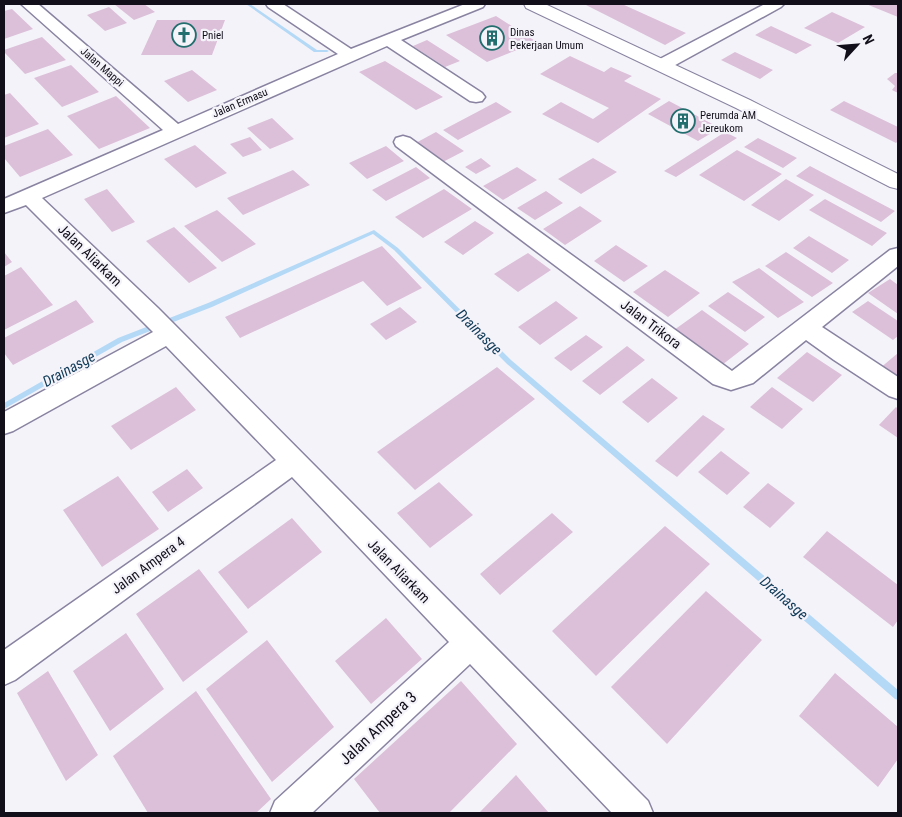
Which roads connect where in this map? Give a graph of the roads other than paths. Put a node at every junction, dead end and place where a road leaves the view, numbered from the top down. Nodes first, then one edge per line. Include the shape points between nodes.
1 (28, 4) edge
2 (273, 4) edge
3 (478, 4) edge
4 (532, 4) edge
5 (776, 4) edge
6 (388, 40) junction
7 (350, 55) junction
8 (662, 65) junction
9 (476, 97) dead end
10 (175, 131) junction
11 (403, 142) dead end
12 (898, 182) edge
13 (29, 196) junction
14 (4, 207) edge
15 (898, 255) edge
16 (160, 325) junction
17 (806, 328) junction
18 (898, 388) edge
19 (4, 424) edge
20 (293, 462) junction
21 (470, 643) junction
22 (4, 669) edge
23 (287, 813) edge
24 (636, 813) edge

1 - 10 street, Jalan Mappi
2 - 7 street
3 - 6 street, Jalan Ermasu
4 - 8 highway
5 - 8 street
6 - 7 street, Jalan Ermasu
6 - 9 street
7 - 10 street, Jalan Ermasu
8 - 12 highway
10 - 13 street, Jalan Ermasu
11 - 17 street, Jalan Trikora via 731,382 744,376
13 - 14 street, Jalan Ermasu
13 - 16 street, Jalan Aliarkam
15 - 17 street, Jalan Trikora
16 - 19 street
16 - 20 street, Jalan Aliarkam
17 - 18 street
20 - 21 street, Jalan Aliarkam
20 - 22 street, Jalan Ampera 4
21 - 23 street, Jalan Ampera 3
21 - 24 street, Jalan Aliarkam

